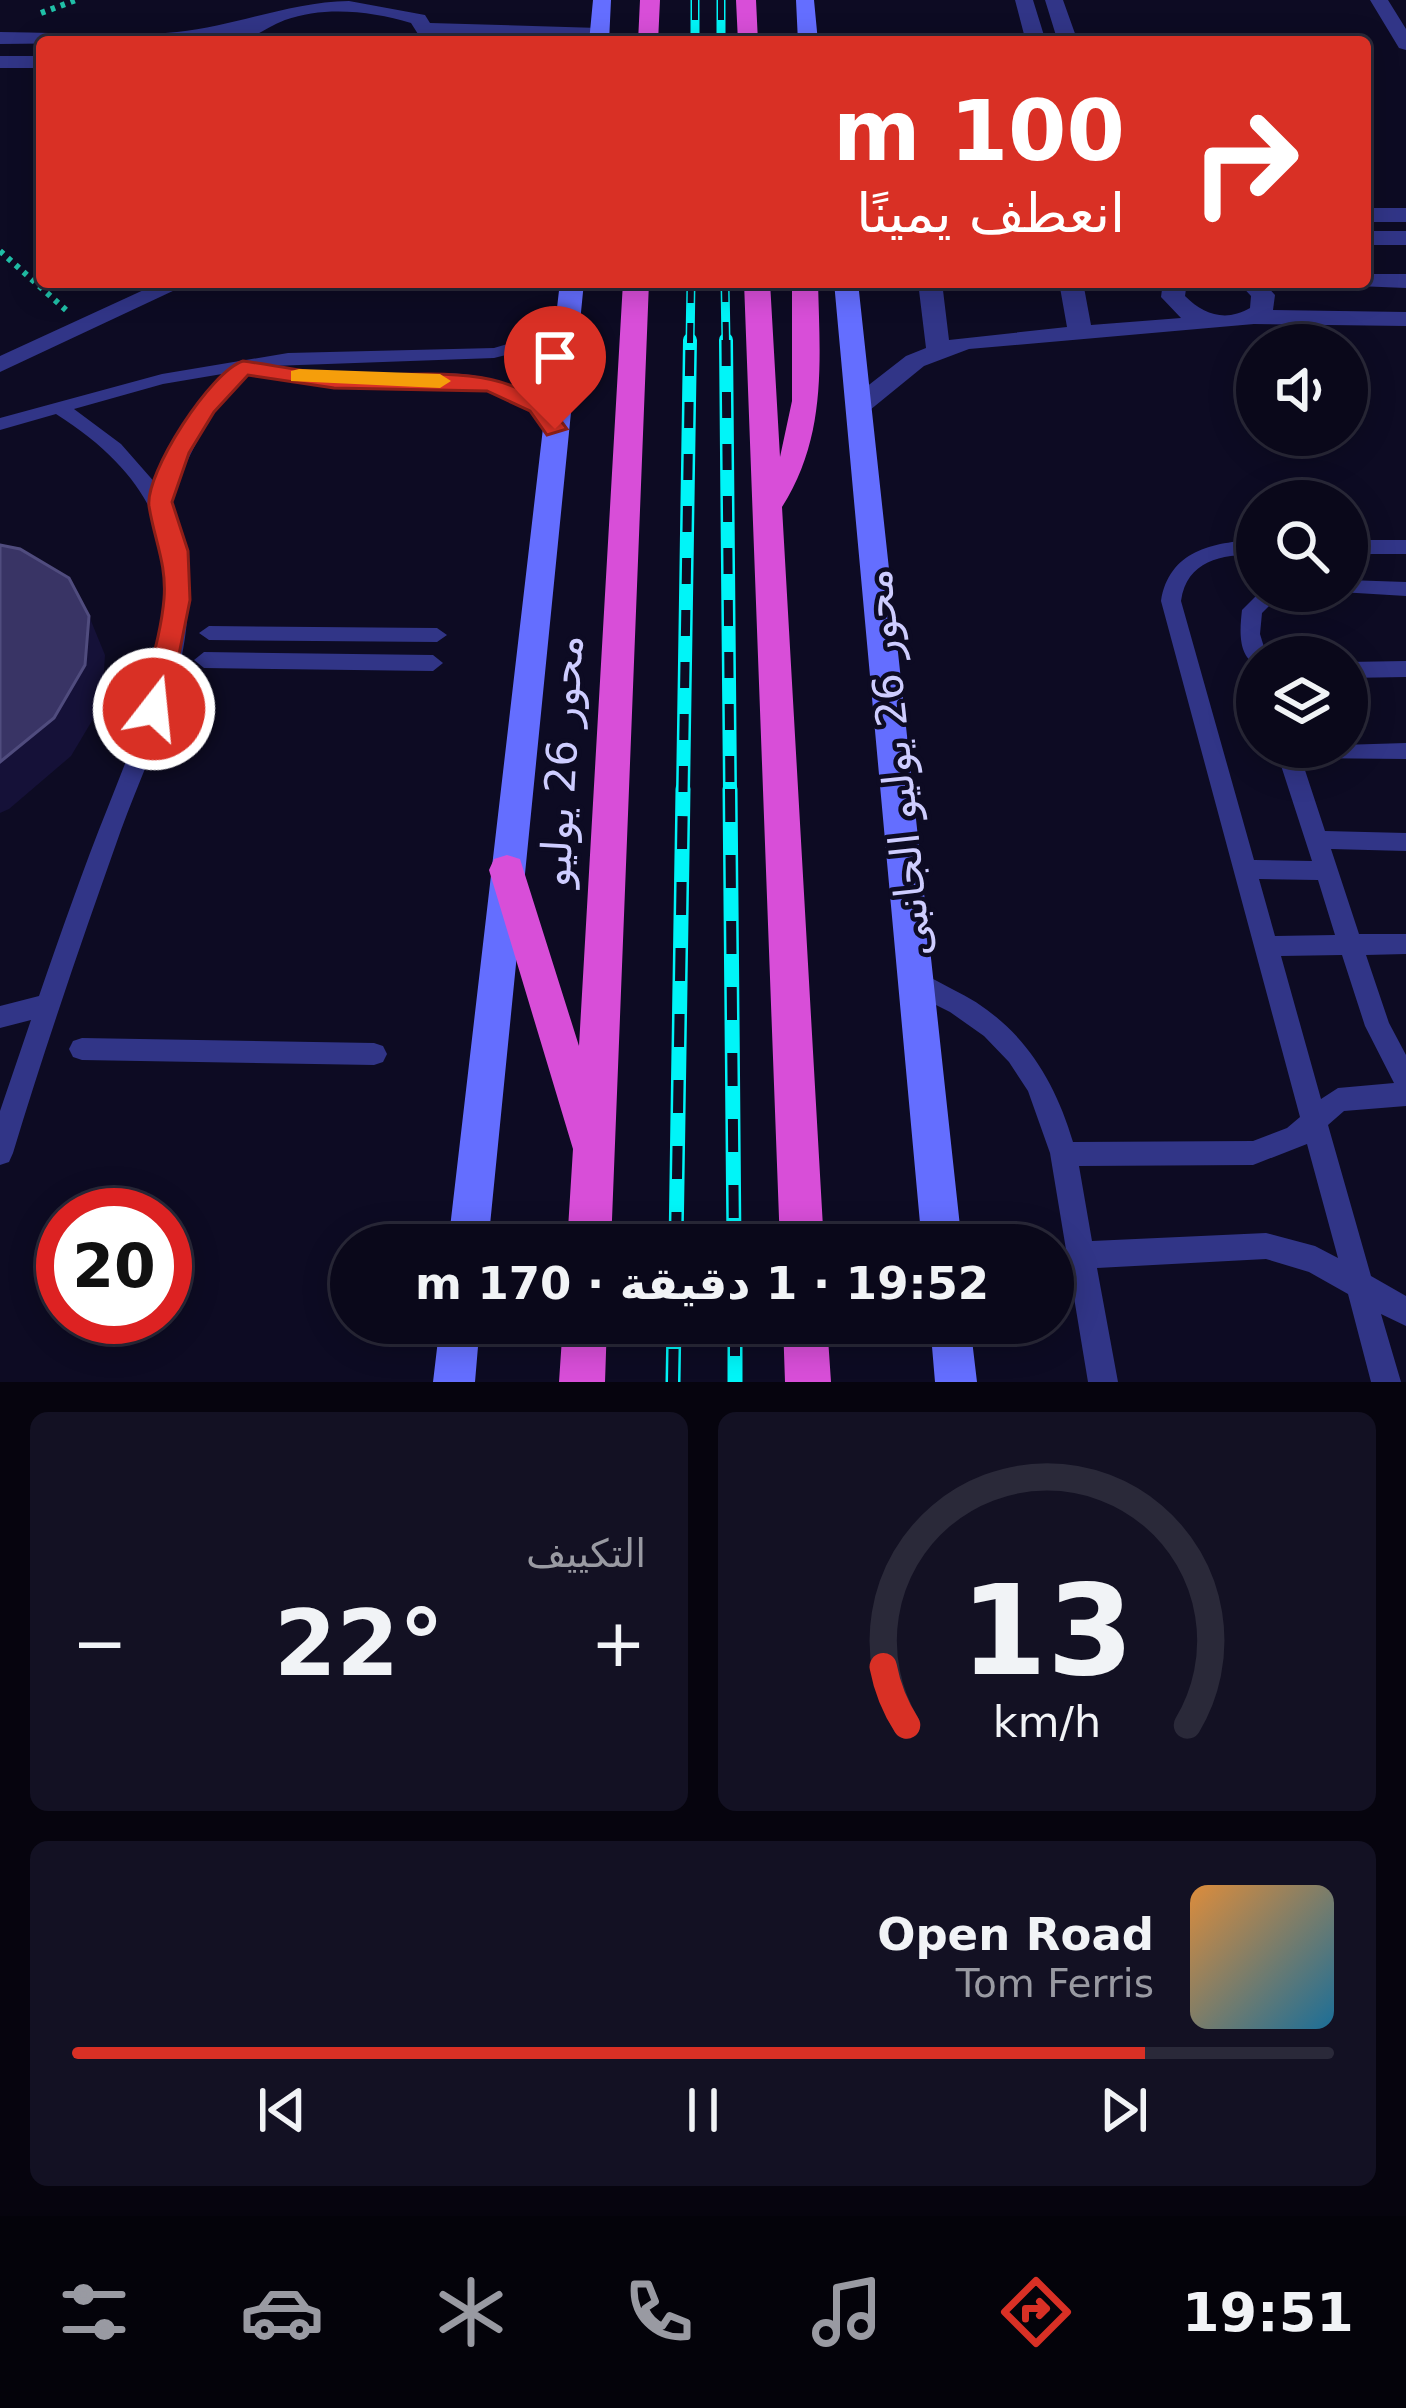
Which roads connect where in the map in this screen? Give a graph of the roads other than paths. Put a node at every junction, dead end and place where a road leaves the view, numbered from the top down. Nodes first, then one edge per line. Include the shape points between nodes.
1 (602, 0) edge
2 (650, 0) edge
3 (746, 0) edge
4 (805, 0) edge
5 (1024, 0) edge
6 (1054, 0) edge
7 (1379, 0) edge
8 (310, 3) edge
9 (379, 3) edge
10 (251, 26) junction
11 (169, 36) edge
12 (240, 36) edge
13 (431, 36) edge
14 (599, 36) edge
15 (647, 36) edge
16 (748, 36) edge
17 (808, 36) edge
18 (1034, 36) edge
19 (1066, 36) edge
20 (0, 38) edge
21 (36, 38) edge
22 (1406, 44) edge
23 (0, 62) edge
24 (36, 62) edge
25 (1371, 215) edge
26 (1406, 215) edge
27 (1371, 238) edge
28 (1406, 238) edge
29 (1371, 281) edge
30 (1406, 281) edge
31 (168, 288) edge
32 (571, 288) edge
33 (636, 288) edge
34 (757, 288) edge
35 (806, 288) edge
36 (847, 288) edge
37 (931, 288) edge
38 (1072, 288) edge
39 (1174, 288) edge
40 (1254, 288) edge
41 (568, 316) junction
42 (1254, 317) junction
43 (1406, 319) edge
44 (1214, 322) junction
45 (1080, 332) junction
46 (938, 349) junction
47 (0, 365) edge
48 (246, 367) junction
49 (861, 404) junction
50 (56, 406) junction
51 (0, 424) edge
52 (555, 429) junction
53 (160, 502) junction
54 (765, 511) junction
55 (1406, 547) edge
56 (1236, 548) edge
57 (1368, 548) edge
58 (1368, 588) edge
59 (1406, 589) edge
60 (208, 633) dead end
61 (437, 635) dead end
62 (204, 660) dead end
63 (434, 663) dead end
64 (1406, 669) edge
65 (1368, 670) edge
66 (1368, 750) edge
67 (1406, 751) edge
68 (1293, 768) edge
69 (1317, 840) junction
70 (1406, 842) edge
71 (1245, 869) junction
72 (508, 870) junction
73 (1327, 871) junction
74 (1350, 944) junction
75 (1406, 944) edge
76 (1266, 946) junction
77 (917, 984) junction
78 (48, 1004) junction
79 (0, 1017) edge
80 (82, 1049) dead end
81 (374, 1054) dead end
82 (1406, 1080) edge
83 (1406, 1094) edge
84 (1314, 1123) junction
85 (0, 1153) edge
86 (1066, 1154) junction
87 (593, 1162) junction
88 (470, 1224) edge
89 (590, 1224) edge
90 (801, 1224) edge
91 (941, 1224) edge
92 (1081, 1255) junction
93 (1360, 1289) junction
94 (1406, 1312) edge
95 (458, 1344) edge
96 (584, 1344) edge
97 (807, 1344) edge
98 (952, 1344) edge
99 (454, 1382) edge
100 (582, 1382) edge
101 (808, 1382) edge
102 (956, 1382) edge
103 (1103, 1382) edge
104 (1386, 1382) edge

1 - 14 main road
2 - 15 highway
3 - 16 highway
4 - 17 main road
5 - 18 street
6 - 19 street
7 - 22 street
8 - 9 street
8 - 10 street
9 - 13 street via 418,19
10 - 11 street
10 - 12 street
20 - 21 street
23 - 24 street
25 - 26 street
27 - 28 street
29 - 30 street
31 - 47 street
32 - 41 main road
33 - 87 highway, محور 26 يوليو
34 - 54 highway
35 - 54 highway via 804,436
36 - 49 main road, محور 26 يوليو الجانبى
37 - 46 street
38 - 45 street
39 - 44 street via 1178,305
40 - 42 street via 1264,304
41 - 48 lane via 546,335 494,353 341,354
41 - 52 main road
42 - 43 street
42 - 44 street
44 - 45 street
45 - 46 street
46 - 49 street
48 - 50 lane
48 - 52 lane via 334,381 490,384 538,406
48 - 53 lane via 206,408
49 - 77 main road, محور 26 يوليو الجانبى
50 - 51 lane
50 - 53 lane via 134,464
52 - 72 main road
53 - 78 lane via 176,551 170,652
54 - 90 highway
55 - 57 lane
56 - 71 lane via 1196,558 1172,588
58 - 59 lane
60 - 61 lane
62 - 63 lane
64 - 65 lane
66 - 67 lane
68 - 69 lane
69 - 70 lane
69 - 73 lane
71 - 73 lane
71 - 76 lane
72 - 87 highway
72 - 88 main road
73 - 74 lane
74 - 75 lane
74 - 76 lane
74 - 82 lane via 1377,1026
76 - 84 lane
77 - 86 lane via 976,1013 1024,1059 1057,1117
77 - 91 main road, محور 26 يوليو الجانبى
78 - 79 lane
78 - 85 lane
80 - 81 lane
83 - 84 lane via 1355,1095
84 - 86 lane via 1252,1153
84 - 93 lane
86 - 92 lane
87 - 89 highway, محور 26 يوليو
92 - 93 lane via 1267,1246 1315,1260
92 - 103 lane
93 - 94 lane
93 - 104 lane
95 - 99 main road
96 - 100 highway
97 - 101 highway
98 - 102 main road

